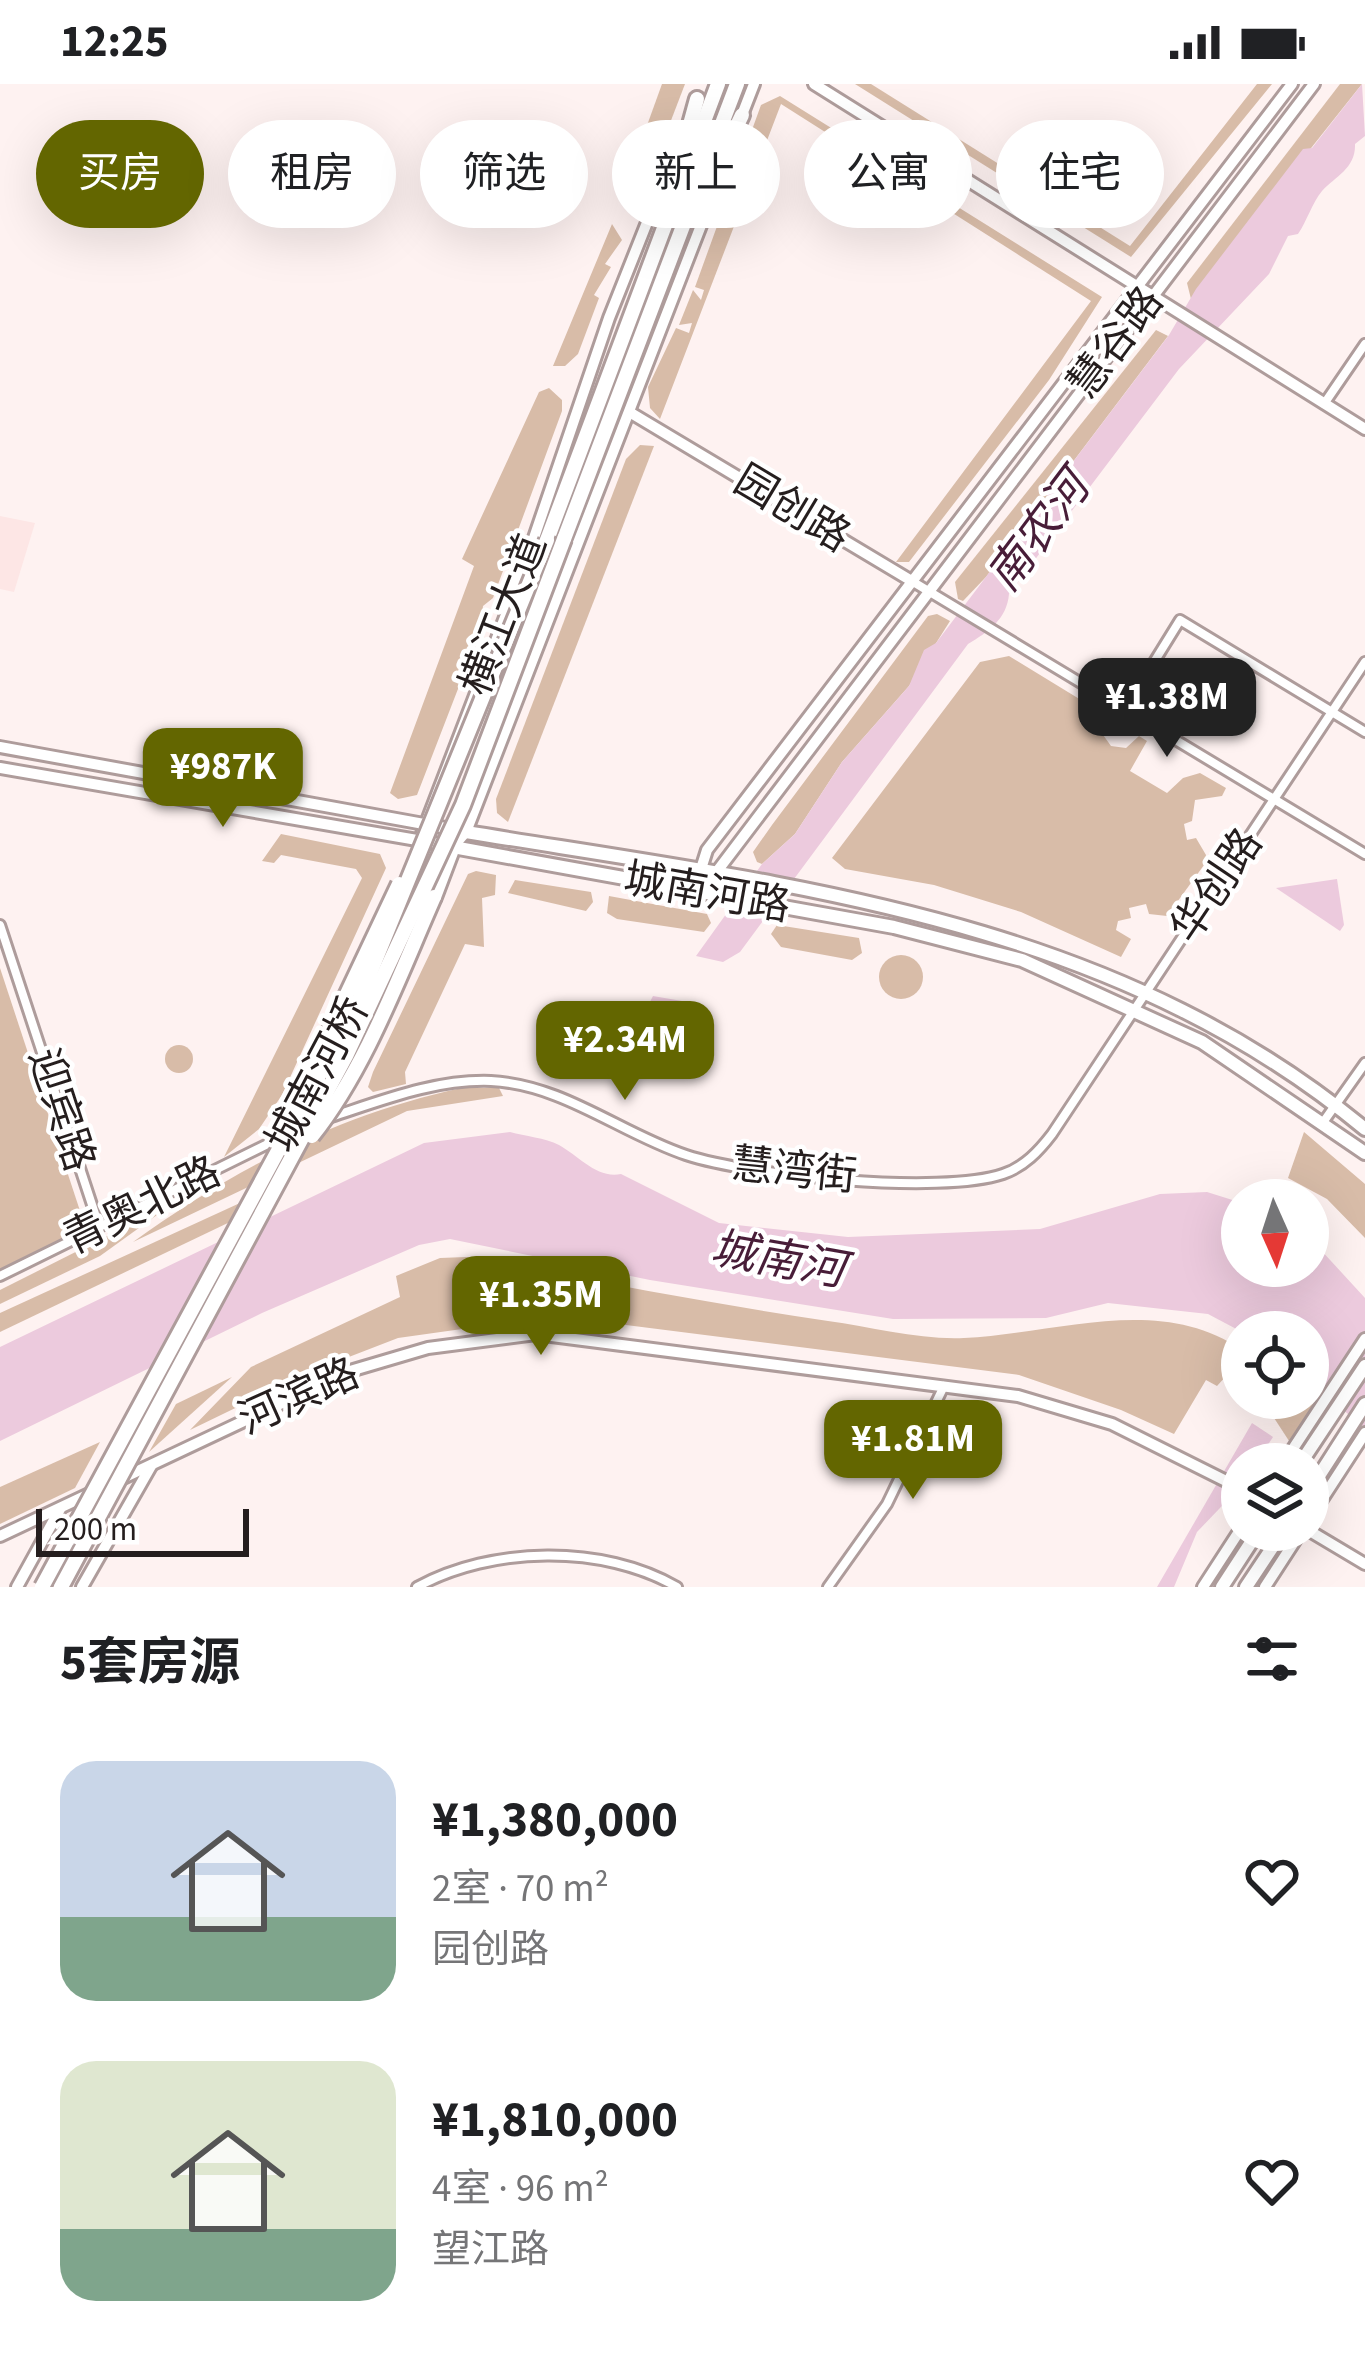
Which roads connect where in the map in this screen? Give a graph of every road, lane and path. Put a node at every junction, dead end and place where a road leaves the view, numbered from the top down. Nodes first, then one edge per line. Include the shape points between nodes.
1 (718, 84) edge
2 (737, 84) edge
3 (754, 84) edge
4 (814, 84) edge
5 (1292, 84) edge
6 (1314, 84) edge
7 (700, 92) edge
8 (742, 115) junction
9 (1136, 286) junction
10 (1153, 296) junction
11 (626, 322) junction
12 (647, 322) junction
13 (1365, 344) edge
14 (1324, 404) junction
15 (631, 413) junction
16 (1365, 429) edge
17 (555, 540) junction
18 (910, 580) junction
19 (927, 590) junction
20 (1365, 662) edge
21 (1125, 709) junction
22 (1331, 712) junction
23 (1365, 732) edge
24 (0, 747) edge
25 (0, 768) edge
26 (1274, 800) junction
27 (424, 820) junction
28 (466, 832) junction
29 (419, 841) junction
30 (453, 847) junction
31 (1365, 854) edge
32 (696, 871) junction
33 (715, 874) junction
34 (694, 891) junction
35 (713, 894) junction
36 (0, 925) edge
37 (1148, 989) junction
38 (1133, 1008) junction
39 (1365, 1064) edge
40 (1336, 1105) junction
41 (319, 1120) junction
42 (1324, 1121) junction
43 (1365, 1129) edge
44 (284, 1136) junction
45 (1365, 1153) edge
46 (290, 1163) junction
47 (266, 1173) junction
48 (99, 1226) junction
49 (0, 1276) edge
50 (1365, 1339) edge
51 (1365, 1366) edge
52 (944, 1386) junction
53 (1365, 1404) edge
54 (1365, 1433) edge
55 (1297, 1443) edge
56 (1314, 1443) edge
57 (1329, 1460) edge
58 (153, 1463) junction
59 (1221, 1478) edge
60 (1329, 1489) edge
61 (62, 1507) junction
62 (0, 1536) edge
63 (1329, 1544) edge
64 (1226, 1551) edge
65 (1245, 1551) edge
66 (1269, 1551) edge
67 (1290, 1551) edge
68 (1365, 1564) edge
69 (17, 1587) edge
70 (42, 1587) edge
71 (61, 1587) edge
72 (82, 1587) edge
73 (417, 1587) edge
74 (677, 1587) edge
75 (828, 1587) edge
76 (1203, 1587) edge
77 (1222, 1587) edge
78 (1246, 1587) edge
79 (1265, 1587) edge

1 - 11 highway
2 - 12 highway
3 - 8 street, 横江大道
4 - 9 street
5 - 9 street, 慧谷路
6 - 10 street, 慧谷路
7 - 11 highway
7 - 27 street, 横江大道
8 - 12 highway
8 - 15 street, 横江大道
9 - 10 street
9 - 18 street, 慧谷路
10 - 14 street
10 - 19 street, 慧谷路
11 - 17 highway
12 - 17 highway
13 - 14 street
14 - 16 street
15 - 18 street, 园创路
15 - 28 street, 横江大道
17 - 46 highway, 城南河桥, bridge via 463,805
17 - 47 highway, 城南河桥, bridge via 396,919
18 - 19 street, 园创路
18 - 32 street, 慧谷路
19 - 21 street, 园创路
19 - 33 street, 慧谷路
20 - 22 street, 华创路
21 - 22 street via 1180,620
21 - 26 street
22 - 23 street
22 - 26 street, 华创路
24 - 27 street, 城南河路
25 - 29 street, 城南河路
26 - 31 street
26 - 37 street, 华创路
27 - 28 street, 城南河路
27 - 29 street, 横江大道
28 - 30 street, 横江大道
28 - 32 main road, 城南河路
29 - 30 street, 城南河路
29 - 44 street, 横江大道 via 368,967
29 - 47 highway, bridge
30 - 34 main road, 城南河路
30 - 41 street, 横江大道
30 - 46 highway, bridge via 331,1112
32 - 33 main road, 城南河路
32 - 34 street
33 - 35 street
33 - 37 main road, 城南河路 via 1000,934
34 - 35 main road, 城南河路
35 - 38 main road, 城南河路 via 986,950
36 - 48 street, 迎宾路
37 - 38 street, 华创路
37 - 40 main road, 城南河路
38 - 41 street, 慧湾街 via 1036,1154 1009,1173 979,1180 733,1169 543,1090 492,1081 442,1084
38 - 42 main road, 城南河路 via 1234,1060
39 - 40 street
40 - 42 street
40 - 43 main road, 城南河路
41 - 44 street, 慧湾街
42 - 45 main road, 城南河路
44 - 48 street, 青奥北路
46 - 71 highway, 城南河桥, bridge
47 - 70 highway, 城南河桥, bridge
48 - 49 street, 青奥北路
50 - 55 street
51 - 56 main road
52 - 58 street, 河滨路 via 574,1336 496,1337 350,1371
52 - 59 street, 河滨路 via 1062,1407
52 - 75 street via 887,1504
53 - 57 main road
54 - 60 street
58 - 61 street, 河滨路
58 - 72 street
61 - 62 street, 河滨路
61 - 69 street
63 - 68 street
64 - 76 street
65 - 77 main road
66 - 78 main road
67 - 79 street
73 - 74 street via 480,1565 576,1557 621,1564

